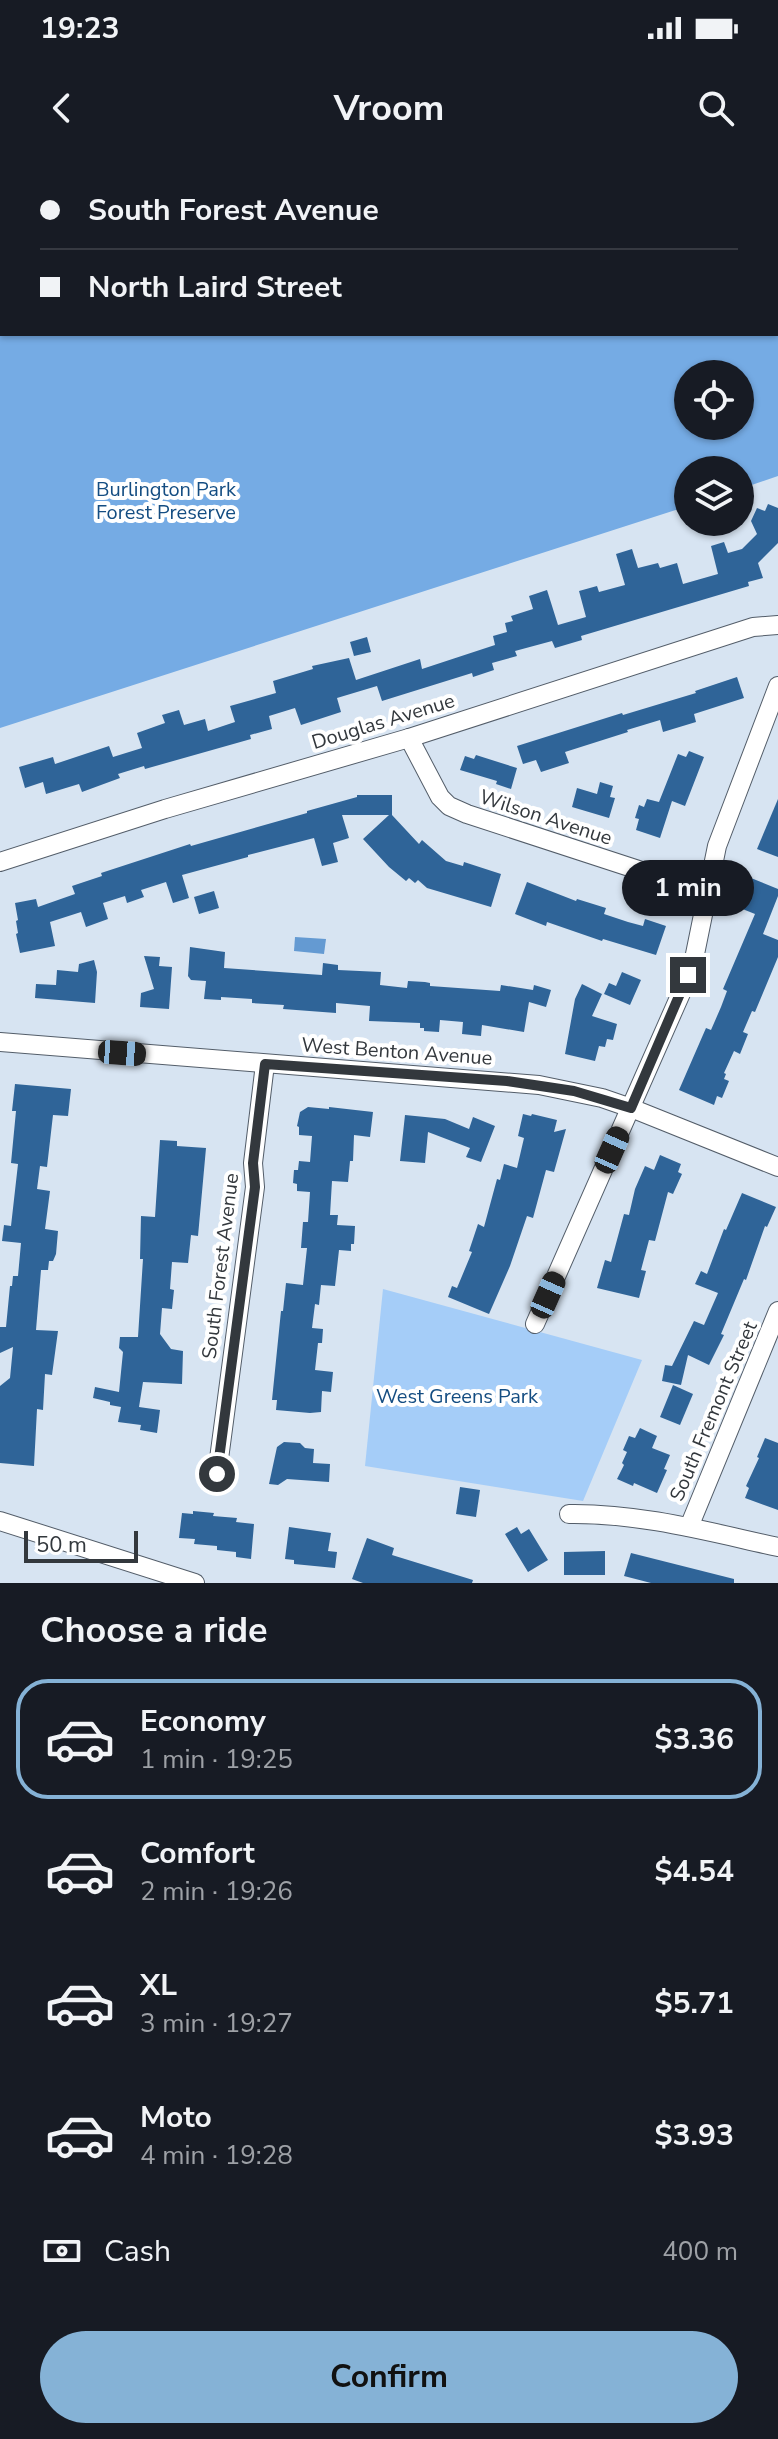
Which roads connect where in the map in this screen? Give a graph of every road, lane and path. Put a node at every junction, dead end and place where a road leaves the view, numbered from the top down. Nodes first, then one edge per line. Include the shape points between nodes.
1 (778, 625) edge
2 (778, 686) edge
3 (409, 738) junction
4 (0, 862) edge
5 (706, 892) junction
6 (0, 1042) edge
7 (265, 1064) junction
8 (631, 1108) junction
9 (778, 1167) edge
10 (778, 1311) edge
11 (535, 1324) dead end
12 (217, 1474) dead end
13 (569, 1514) dead end
14 (0, 1521) edge
15 (689, 1527) junction
16 (778, 1547) edge
17 (195, 1583) edge

1 - 3 street, Douglas Avenue via 753,627
2 - 5 street via 717,846
3 - 4 street, Douglas Avenue
3 - 5 street, Wilson Avenue via 449,806
5 - 8 street via 686,980
6 - 7 street, West Benton Avenue
7 - 8 street, West Benton Avenue via 507,1081 574,1091
7 - 12 street, South Forest Avenue via 255,1187
8 - 9 street, West Benton Avenue
8 - 11 street
10 - 15 street, South Fremont Street
13 - 15 street
14 - 17 street
15 - 16 street

